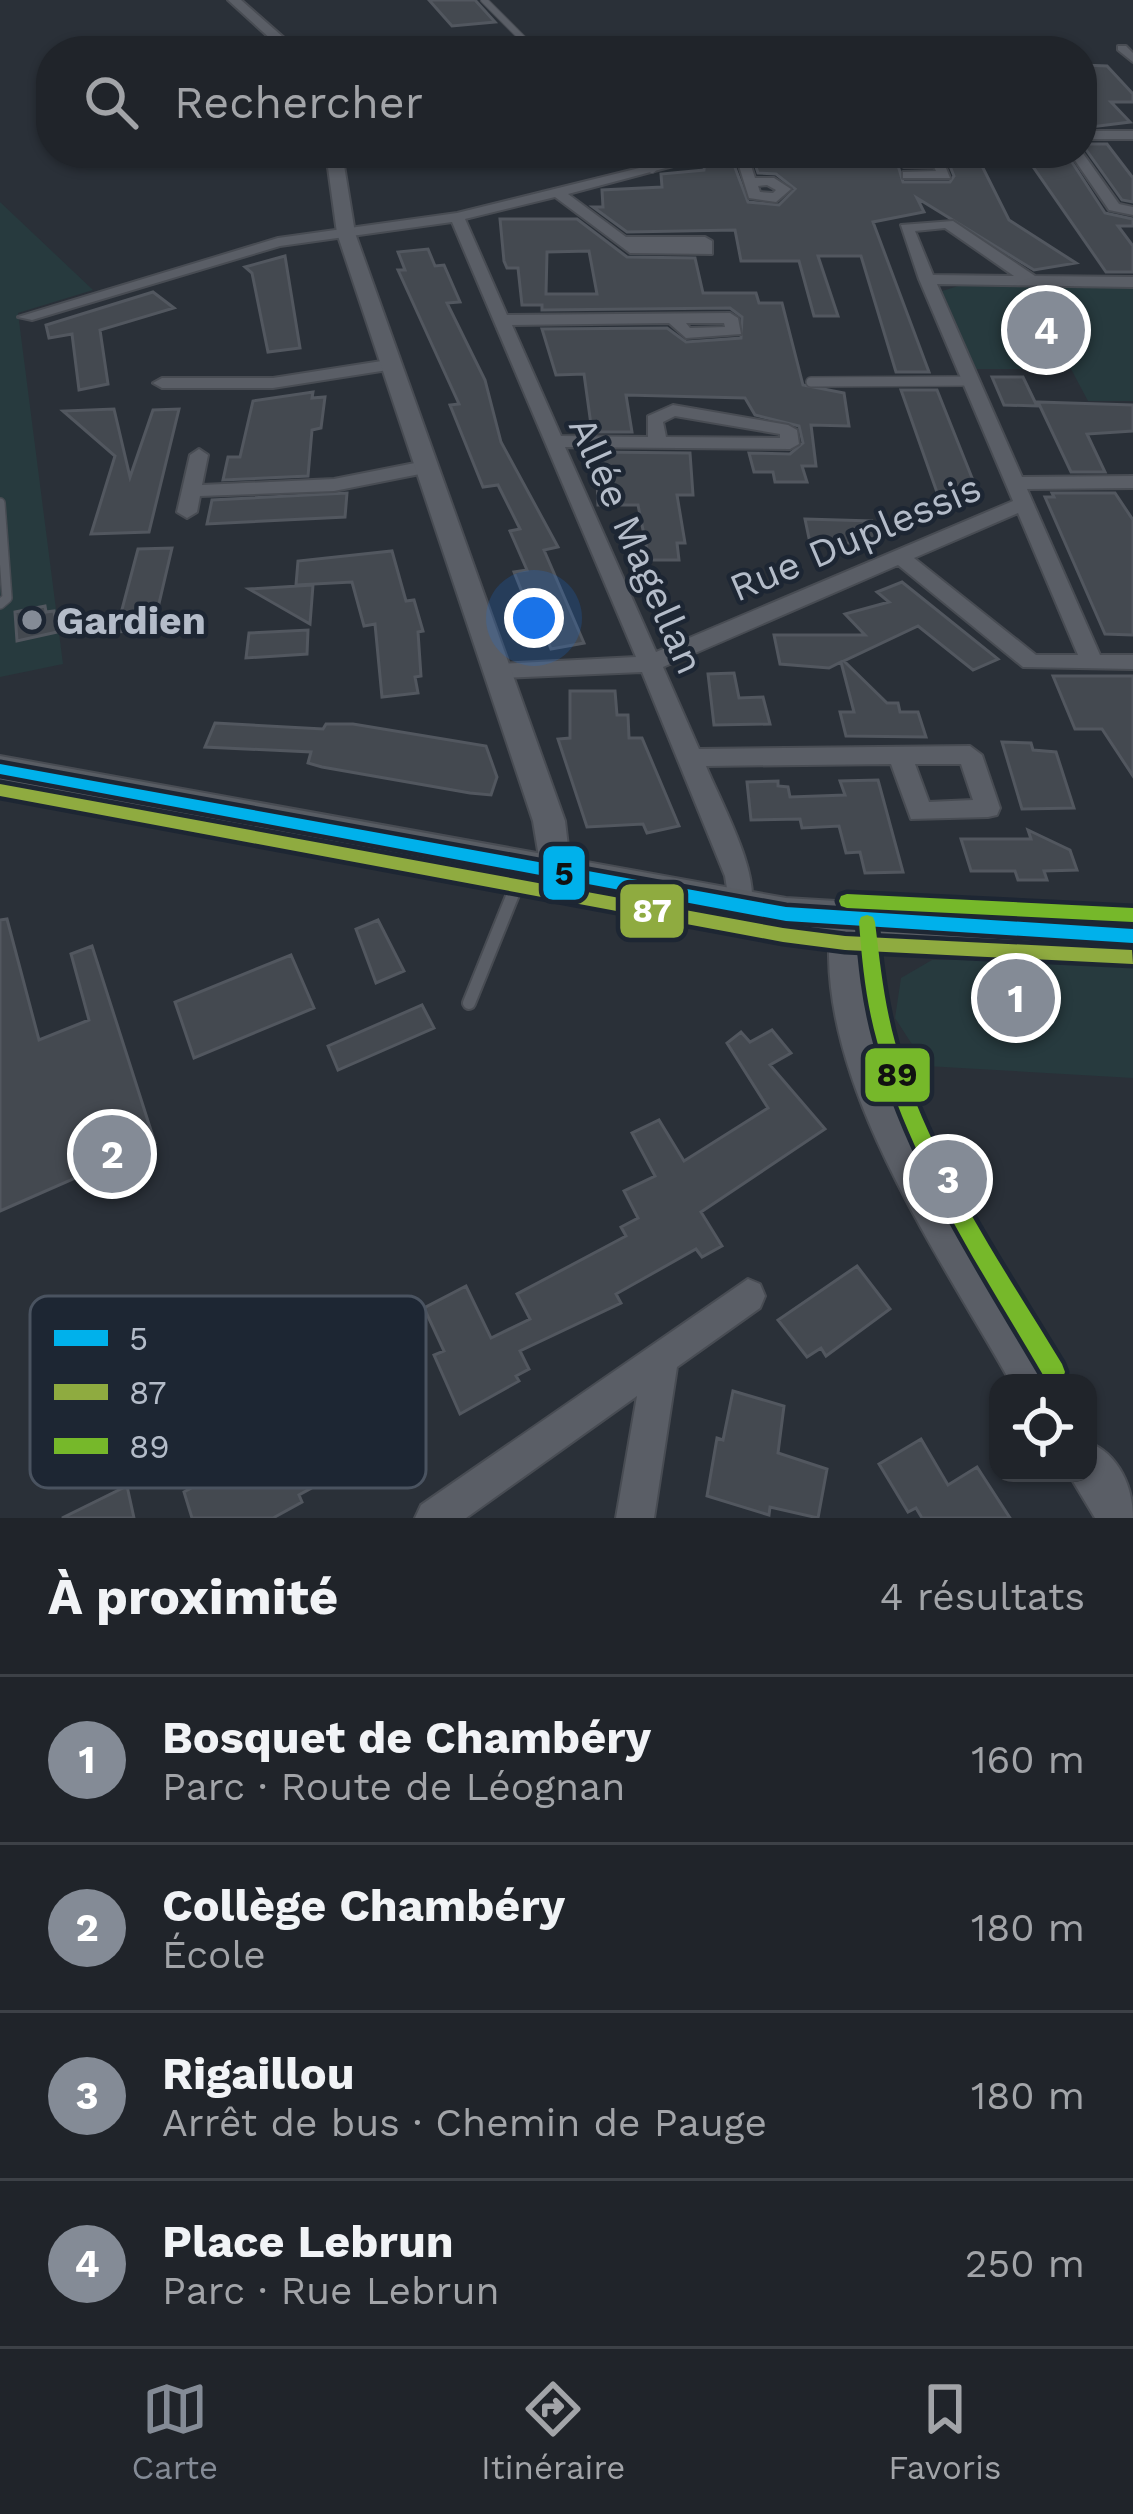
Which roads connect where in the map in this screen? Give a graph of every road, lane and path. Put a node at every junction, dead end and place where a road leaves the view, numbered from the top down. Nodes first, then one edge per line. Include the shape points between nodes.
1 (234, 0) edge
2 (484, 0) edge
3 (275, 36) edge
4 (520, 36) edge
5 (1122, 48) dead end
6 (1133, 59) edge
7 (1097, 135) edge
8 (1133, 135) edge
9 (336, 168) edge
10 (656, 168) edge
11 (745, 168) edge
12 (1087, 168) edge
13 (652, 169) joint
14 (749, 182) dead end
15 (557, 192) junction
16 (1133, 211) edge
17 (457, 217) junction
18 (346, 233) junction
19 (625, 241) dead end
20 (927, 279) junction
21 (1032, 281) junction
22 (1133, 282) edge
23 (26, 317) dead end
24 (674, 319) dead end
25 (499, 320) junction
26 (388, 365) junction
27 (972, 381) junction
28 (811, 382) dead end
29 (162, 383) dead end
30 (552, 440) junction
31 (658, 444) junction
32 (199, 455) dead end
33 (1133, 460) edge
34 (425, 467) junction
35 (1128, 482) edge
36 (1020, 494) junction
37 (0, 503) edge
38 (899, 556) junction
39 (0, 604) edge
40 (1092, 662) junction
41 (1133, 662) edge
42 (649, 664) junction
43 (500, 671) junction
44 (900, 755) dead end
45 (691, 758) junction
46 (0, 769) edge
47 (540, 869) junction
48 (740, 905) junction
49 (846, 922) junction
50 (1133, 936) edge
51 (470, 1004) dead end
52 (748, 1296) dead end
53 (661, 1359) junction
54 (1031, 1374) edge
55 (1097, 1478) edge
56 (434, 1518) edge
57 (635, 1518) edge
58 (1124, 1518) edge

1 - 3 street
2 - 4 lane
5 - 6 street
7 - 8 street
9 - 18 street
10 - 13 street
11 - 14 street
12 - 16 street via 1114,207
13 - 15 street
15 - 17 street
15 - 19 street
17 - 18 street
17 - 25 street, Allée Magellan
18 - 23 street via 278,242
18 - 26 street
20 - 21 street
20 - 21 street via 906,228 949,224
20 - 27 street
21 - 22 street
24 - 25 street
25 - 30 street, Allée Magellan
26 - 29 street via 273,383
26 - 34 street
27 - 28 lane
27 - 36 street
30 - 31 street
30 - 42 street, Allée Magellan
31 - 31 street via 746,444 790,444 788,430 673,410 655,420
32 - 34 street via 189,502
33 - 35 street
34 - 43 street
35 - 36 street
36 - 38 street, Rue Duplessis
36 - 40 street
37 - 39 lane via 7,598
38 - 40 street via 1031,662
38 - 42 street, Rue Duplessis
40 - 41 street
42 - 43 street
42 - 45 street, Allée Magellan
43 - 47 street via 549,820
44 - 45 street
45 - 48 street, Allée Magellan via 738,876
46 - 47 main road
47 - 48 main road
47 - 51 lane
48 - 49 main road
49 - 50 main road
49 - 54 street via 852,1000 877,1090
52 - 53 street
53 - 56 street
53 - 57 street
55 - 58 street

